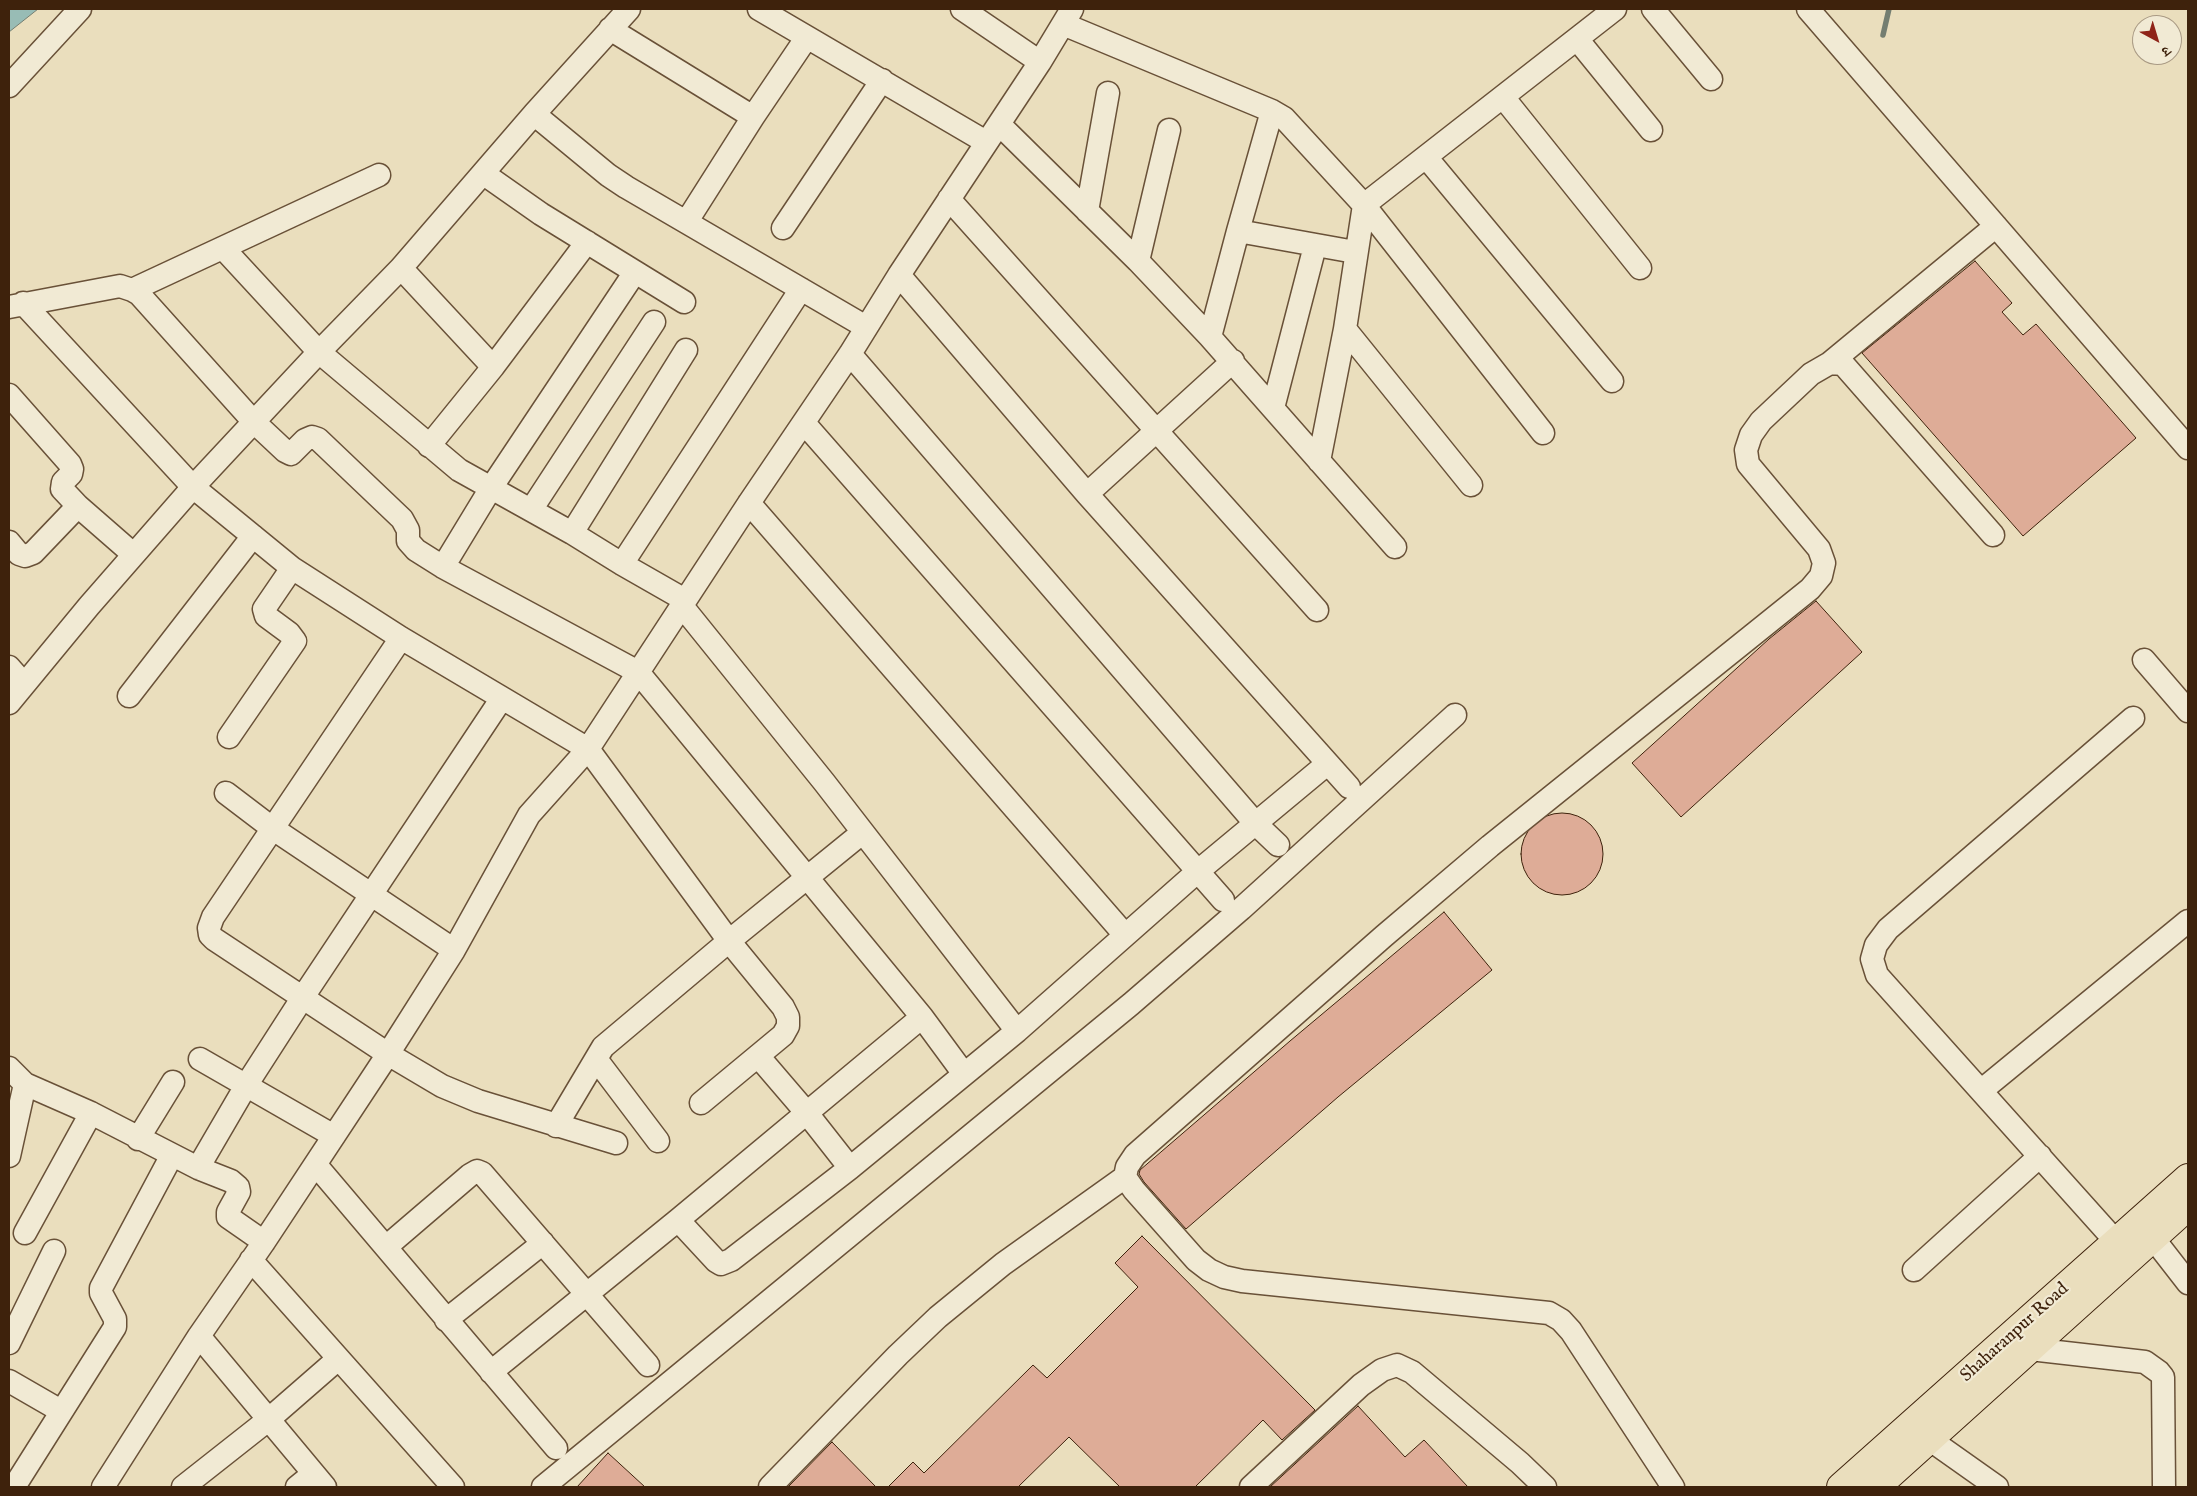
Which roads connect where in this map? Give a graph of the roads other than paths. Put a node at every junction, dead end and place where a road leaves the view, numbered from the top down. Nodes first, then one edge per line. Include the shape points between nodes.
1 (80, 9) edge
2 (629, 9) edge
3 (759, 9) edge
4 (962, 9) edge
5 (1615, 9) edge
6 (1653, 9) edge
7 (1808, 9) edge
8 (1068, 17) edge
9 (610, 30) junction
10 (807, 37) junction
11 (1577, 39) junction
12 (1040, 62) junction
13 (1710, 79) dead end
14 (882, 80) junction
15 (9, 86) edge
16 (1108, 93) dead end
17 (1503, 97) junction
18 (1272, 111) junction
19 (534, 114) junction
20 (753, 117) junction
21 (999, 124) junction
22 (1169, 130) dead end
23 (1651, 130) dead end
24 (986, 142) junction
25 (1426, 157) junction
26 (484, 174) junction
27 (379, 175) dead end
28 (948, 199) junction
29 (1364, 205) junction
30 (1087, 211) junction
31 (687, 221) junction
32 (1996, 226) junction
33 (783, 228) dead end
34 (1238, 231) junction
35 (587, 242) junction
36 (1315, 246) junction
37 (223, 248) junction
38 (1355, 252) junction
39 (1138, 261) junction
40 (401, 268) junction
41 (1640, 268) dead end
42 (635, 272) junction
43 (899, 275) junction
44 (801, 289) junction
45 (132, 290) junction
46 (684, 302) dead end
47 (16, 305) edge
48 (654, 322) dead end
49 (866, 327) junction
50 (1345, 329) junction
51 (1210, 337) junction
52 (686, 350) dead end
53 (319, 352) junction
54 (850, 354) junction
55 (1233, 361) junction
56 (1830, 363) junction
57 (493, 367) junction
58 (1612, 381) dead end
59 (9, 395) edge
60 (1273, 408) junction
61 (253, 421) junction
62 (804, 423) junction
63 (1156, 431) junction
64 (1544, 433) dead end
65 (429, 446) junction
66 (2188, 448) edge
67 (1319, 461) junction
68 (1471, 485) dead end
69 (193, 487) junction
70 (491, 488) junction
71 (1087, 494) junction
72 (749, 503) junction
73 (78, 506) junction
74 (531, 510) junction
75 (572, 533) junction
76 (1993, 535) dead end
77 (253, 536) junction
78 (9, 542) edge
79 (1395, 548) dead end
80 (133, 554) junction
81 (622, 564) junction
82 (443, 567) junction
83 (292, 568) junction
84 (684, 603) junction
85 (1317, 610) dead end
86 (401, 638) junction
87 (2144, 660) dead end
88 (9, 667) edge
89 (638, 672) junction
90 (24, 684) junction
91 (129, 696) dead end
92 (502, 698) junction
93 (9, 703) edge
94 (2188, 711) edge
95 (1455, 715) dead end
96 (2133, 718) dead end
97 (228, 737) dead end
98 (588, 749) junction
99 (1327, 764) junction
100 (1349, 787) dead end
101 (226, 793) dead end
102 (1256, 824) junction
103 (272, 828) junction
104 (862, 833) junction
105 (1278, 845) dead end
106 (1197, 872) junction
107 (808, 877) junction
108 (370, 894) junction
109 (1222, 900) dead end
110 (2188, 921) edge
111 (1125, 934) junction
112 (729, 941) junction
113 (454, 950) junction
114 (303, 998) junction
115 (922, 1017) junction
116 (1017, 1031) junction
117 (388, 1054) junction
118 (758, 1056) junction
119 (200, 1059) dead end
120 (596, 1059) junction
121 (9, 1068) edge
122 (964, 1074) junction
123 (173, 1082) dead end
124 (25, 1084) junction
125 (247, 1084) junction
126 (1982, 1090) junction
127 (701, 1103) dead end
128 (806, 1112) junction
129 (91, 1113) junction
130 (556, 1126) junction
131 (334, 1136) junction
132 (138, 1139) junction
133 (658, 1141) dead end
134 (616, 1143) dead end
135 (172, 1155) junction
136 (9, 1156) edge
137 (2040, 1156) junction
138 (316, 1165) junction
139 (198, 1168) junction
140 (850, 1168) junction
141 (1125, 1177) junction
142 (2188, 1178) edge
143 (2188, 1206) edge
144 (678, 1220) junction
145 (25, 1234) dead end
146 (2153, 1238) junction
147 (264, 1242) junction
148 (543, 1243) junction
149 (386, 1247) junction
150 (54, 1250) dead end
151 (2124, 1250) junction
152 (251, 1260) junction
153 (1914, 1270) dead end
154 (2188, 1283) edge
155 (588, 1294) junction
156 (446, 1320) junction
157 (199, 1336) junction
158 (9, 1343) edge
159 (2030, 1349) junction
160 (338, 1359) junction
161 (648, 1365) dead end
162 (491, 1372) junction
163 (9, 1381) edge
164 (61, 1411) junction
165 (268, 1420) junction
166 (1920, 1433) junction
167 (556, 1448) dead end
168 (311, 1483) edge
169 (14, 1487) edge
170 (103, 1487) edge
171 (183, 1487) edge
172 (453, 1487) edge
173 (543, 1487) edge
174 (770, 1487) edge
175 (1251, 1487) edge
176 (1545, 1487) edge
177 (1673, 1487) edge
178 (1842, 1487) edge
179 (1876, 1487) edge
180 (1997, 1487) edge
181 (2164, 1487) edge

1 - 15 street
2 - 9 street
3 - 10 street
4 - 12 street
5 - 11 street
6 - 13 street
7 - 32 street
8 - 12 street
8 - 18 street
9 - 19 street
9 - 20 street
10 - 14 street
10 - 20 street
11 - 17 street
11 - 23 street
12 - 21 street
14 - 24 street
14 - 33 street
16 - 30 street
17 - 25 street
17 - 41 street
18 - 29 street via 1294,127
18 - 34 street
19 - 26 street
19 - 31 street via 608,175
20 - 31 street
21 - 24 street
21 - 30 street
22 - 39 street
24 - 28 street
25 - 29 street
25 - 58 street
26 - 35 street
26 - 40 street
27 - 37 street
28 - 43 street
28 - 63 street
29 - 38 street
29 - 64 street
30 - 39 street
31 - 44 street
32 - 56 street
32 - 66 street
34 - 36 street
34 - 51 street
35 - 42 street
35 - 57 street
36 - 38 street
36 - 60 street
37 - 45 street
37 - 53 street
38 - 50 street
39 - 51 street
40 - 53 street
40 - 57 street
42 - 46 street
42 - 70 street
43 - 49 street
43 - 71 street
44 - 49 street
44 - 81 street
45 - 47 street via 120,286
45 - 61 street
47 - 69 street
48 - 74 street
49 - 54 street
50 - 67 street
50 - 68 street
51 - 55 street
52 - 75 street
53 - 61 street
53 - 65 street
54 - 62 street
54 - 102 street
55 - 60 street
55 - 63 street
56 - 76 street via 1843,364
56 - 141 street via 1811,374 1761,421 1746,450 1748,464 1819,549 1824,563 1821,576 1810,589 1490,846 1384,936 1135,1155
57 - 65 street
59 - 73 street via 70,464 71,474 61,486
60 - 67 street
61 - 69 street
61 - 82 street via 291,454 305,440 318,439 402,519 412,546
62 - 72 street
62 - 106 street
63 - 71 street
63 - 85 street
65 - 70 street via 459,470
67 - 79 street
69 - 77 street
69 - 80 street
70 - 74 street
70 - 82 street
71 - 99 street
72 - 84 street
72 - 111 street
73 - 78 street via 33,553 19,554
73 - 80 street
74 - 75 street
75 - 81 street
77 - 83 street
77 - 91 street
80 - 90 street
81 - 84 street
82 - 89 street
83 - 86 street
83 - 97 street via 264,609 266,616 295,641
84 - 89 street
84 - 104 street
86 - 92 street
86 - 103 street
87 - 94 street
88 - 90 street
89 - 98 street
89 - 107 street
90 - 93 street
92 - 98 street
92 - 108 street
95 - 173 street via 1131,1004
96 - 126 street via 1888,929 1876,945 1872,959 1877,974
98 - 112 street
98 - 113 street via 529,815
99 - 100 street
99 - 102 street
101 - 103 street
102 - 105 street
102 - 106 street
103 - 108 street
103 - 114 street via 213,917 210,934
104 - 107 street
104 - 116 street
106 - 109 street
106 - 111 street
107 - 112 street
107 - 115 street
108 - 113 street
108 - 114 street
110 - 126 street
111 - 116 street
112 - 118 street via 788,1017 783,1035
112 - 120 street via 603,1047
113 - 117 street
114 - 117 street
114 - 125 street
115 - 122 street
115 - 128 street
116 - 122 street
117 - 130 street via 460,1094
117 - 131 street
118 - 127 street
118 - 128 street
119 - 125 street
120 - 130 street
120 - 133 street
121 - 124 street
122 - 140 street
123 - 132 street
124 - 129 street
124 - 136 street
125 - 131 street
125 - 139 street
126 - 137 street
128 - 140 street
128 - 144 street
129 - 132 street
129 - 145 street
130 - 134 street
131 - 138 street
132 - 135 street
135 - 139 street
135 - 164 street via 101,1288 115,1319 115,1327
137 - 151 street
137 - 153 street
138 - 147 street
138 - 149 street
139 - 147 street via 238,1187 239,1192 228,1217
140 - 144 street via 726,1263 716,1261
141 - 174 street via 1003,1264 938,1317
141 - 177 street via 1196,1260 1224,1277 1549,1313 1562,1320
142 - 151 main road, Shaharanpur Road
143 - 146 main road, Shaharanpur Road
144 - 155 street
146 - 151 main road, Shaharanpur Road
146 - 154 street
147 - 152 street
148 - 149 street via 487,1178 477,1171
148 - 155 street
148 - 156 street
149 - 156 street
150 - 158 street
151 - 159 main road, Shaharanpur Road
151 - 166 main road, Shaharanpur Road
152 - 157 street
152 - 160 street
155 - 161 street
155 - 162 street
156 - 162 street
157 - 165 street
157 - 170 street
159 - 166 main road, Shaharanpur Road
159 - 181 street via 2145,1362 2159,1372 2163,1377
160 - 165 street
160 - 172 street
162 - 167 street
163 - 164 street
164 - 169 street
165 - 168 street
165 - 171 street
166 - 178 main road, Shaharanpur Road
166 - 179 main road, Shaharanpur Road
166 - 180 street
175 - 176 street via 1362,1385 1382,1370 1397,1366 1412,1372

